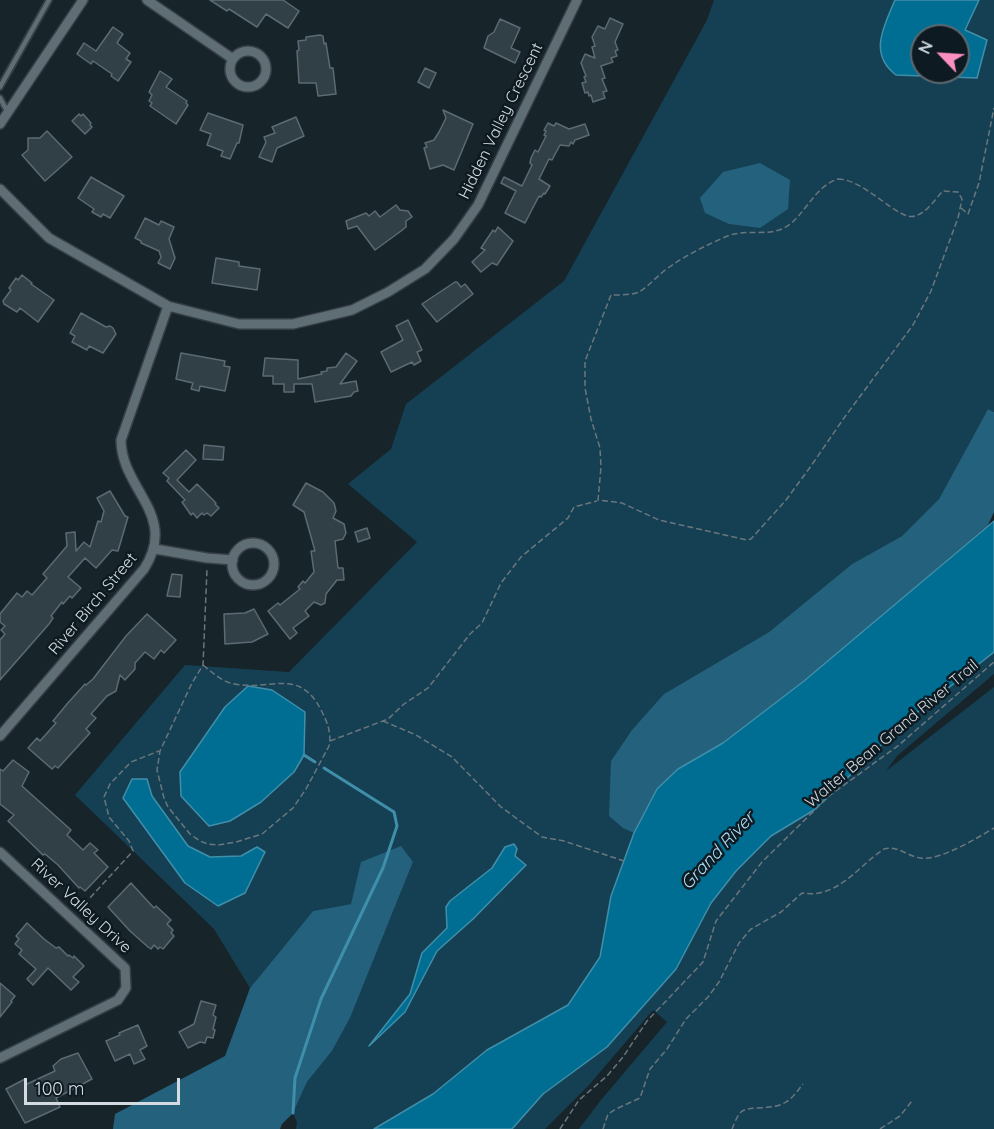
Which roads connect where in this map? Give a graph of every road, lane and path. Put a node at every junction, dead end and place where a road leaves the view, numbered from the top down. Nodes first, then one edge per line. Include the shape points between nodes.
1 (49, 0) edge
2 (83, 0) edge
3 (147, 0) edge
4 (577, 0) edge
5 (233, 60) dead end
6 (0, 87) edge
7 (0, 98) edge
8 (994, 108) edge
9 (8, 113) junction
10 (0, 124) edge
11 (0, 189) edge
12 (960, 207) junction
13 (168, 306) junction
14 (598, 500) junction
15 (155, 549) junction
16 (207, 558) junction
17 (233, 560) junction
18 (994, 662) edge
19 (203, 665) junction
20 (382, 720) junction
21 (0, 736) edge
22 (330, 741) junction
23 (160, 751) junction
24 (994, 828) edge
25 (0, 852) edge
26 (624, 861) dead end
27 (72, 917) junction
28 (0, 1058) edge
29 (803, 1084) dead end
30 (912, 1101) dead end
31 (560, 1129) edge
32 (603, 1129) edge
33 (732, 1129) edge
34 (880, 1129) edge

1 - 6 lane
2 - 9 street
3 - 5 street
4 - 13 street, Hidden Valley Crescent via 478,205 454,239 425,269 352,310 293,324 239,324
7 - 9 lane
8 - 12 path via 982,172 968,214
9 - 10 street
11 - 13 street, Hidden Valley Crescent via 49,238
12 - 14 path via 933,285 913,325 786,500 751,539 673,524 622,503
12 - 14 path via 962,199 958,192 945,191 926,210 915,216 903,216 871,191 838,179 823,187 786,228 730,235 699,248 638,292 611,296 585,361 587,398 600,448
13 - 15 street, River Birch Street via 121,440 123,460 150,510
14 - 20 path via 574,507 568,518 521,556 501,583 484,621 428,688
15 - 16 street
15 - 21 street, River Birch Street via 144,568
16 - 17 street
16 - 19 path
17 - 17 street via 236,576 250,585 265,582 273,571 272,553 260,544 242,546
18 - 31 path, Walter Bean Grand River Trail via 899,745 829,796 762,862 716,921 703,962 647,1021 607,1076 579,1100
19 - 22 path via 231,683 294,684 304,688 320,708
19 - 23 path
20 - 22 path
20 - 26 path via 452,757 501,807 542,837
22 - 23 path via 293,808 262,834 218,845 190,834 168,807 157,770
23 - 27 path via 130,762 110,784 104,797 109,817 134,852
24 - 32 path via 928,858 917,858 890,847 884,849 841,884 820,893 802,892 781,912 751,929 739,943 719,982 686,1018 650,1069 640,1098 608,1114
25 - 27 street, River Valley Drive
27 - 28 street, River Valley Drive via 124,968 126,988 117,1000
29 - 33 path via 788,1102 779,1106 746,1109
30 - 34 path via 900,1116

